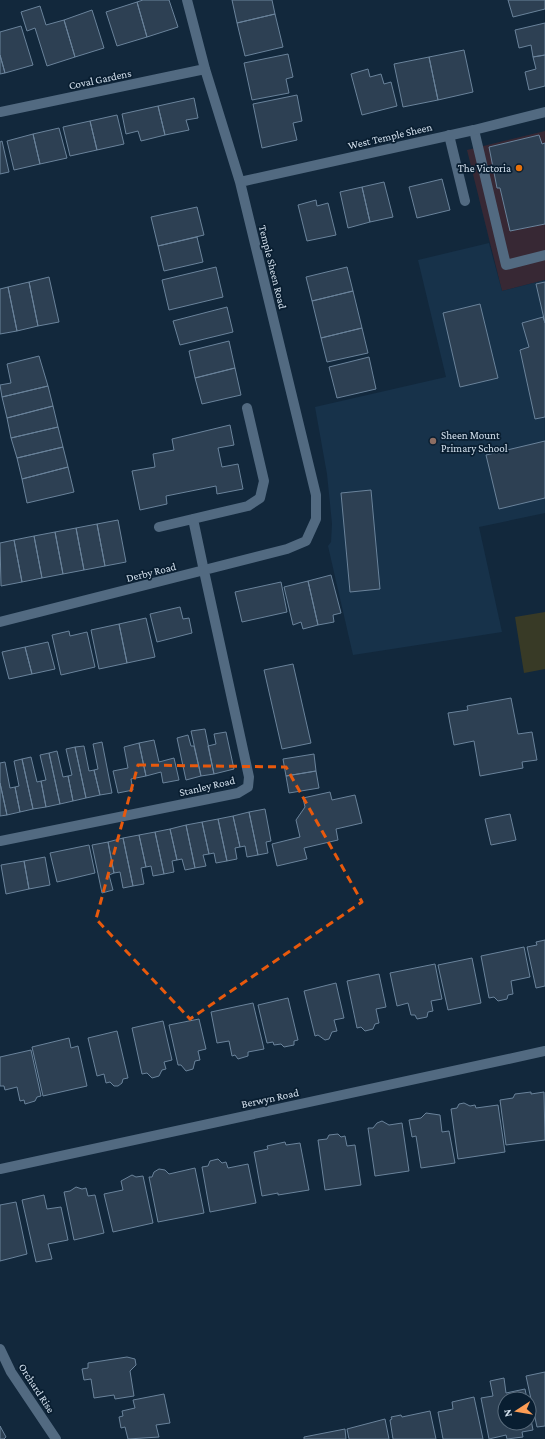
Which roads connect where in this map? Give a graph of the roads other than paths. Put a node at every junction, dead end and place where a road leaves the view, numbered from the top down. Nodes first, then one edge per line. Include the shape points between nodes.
1 (187, 0) edge
2 (206, 69) junction
3 (0, 112) edge
4 (545, 112) edge
5 (474, 130) junction
6 (449, 135) junction
7 (240, 182) junction
8 (465, 201) dead end
9 (545, 255) edge
10 (247, 408) dead end
11 (193, 519) junction
12 (159, 527) dead end
13 (306, 541) joint
14 (204, 570) junction
15 (0, 622) edge
16 (0, 841) edge
17 (545, 1051) edge
18 (0, 1169) edge
19 (0, 1349) edge
20 (56, 1439) edge

1 - 2 street, Temple Sheen Road
2 - 3 street, Coval Gardens
2 - 7 street, Temple Sheen Road
4 - 5 street, West Temple Sheen
5 - 6 street, West Temple Sheen
5 - 9 street via 506,265
6 - 7 street, West Temple Sheen
6 - 8 street
7 - 13 street, Temple Sheen Road via 316,495 316,519
10 - 11 street via 264,481 260,498 248,506
11 - 12 street
11 - 14 street
13 - 14 street, Derby Road via 288,549
14 - 15 street, Derby Road
14 - 16 street, Stanley Road via 249,776 248,787 238,793
17 - 18 street, Berwyn Road
19 - 20 street, Orchard Rise via 11,1372

